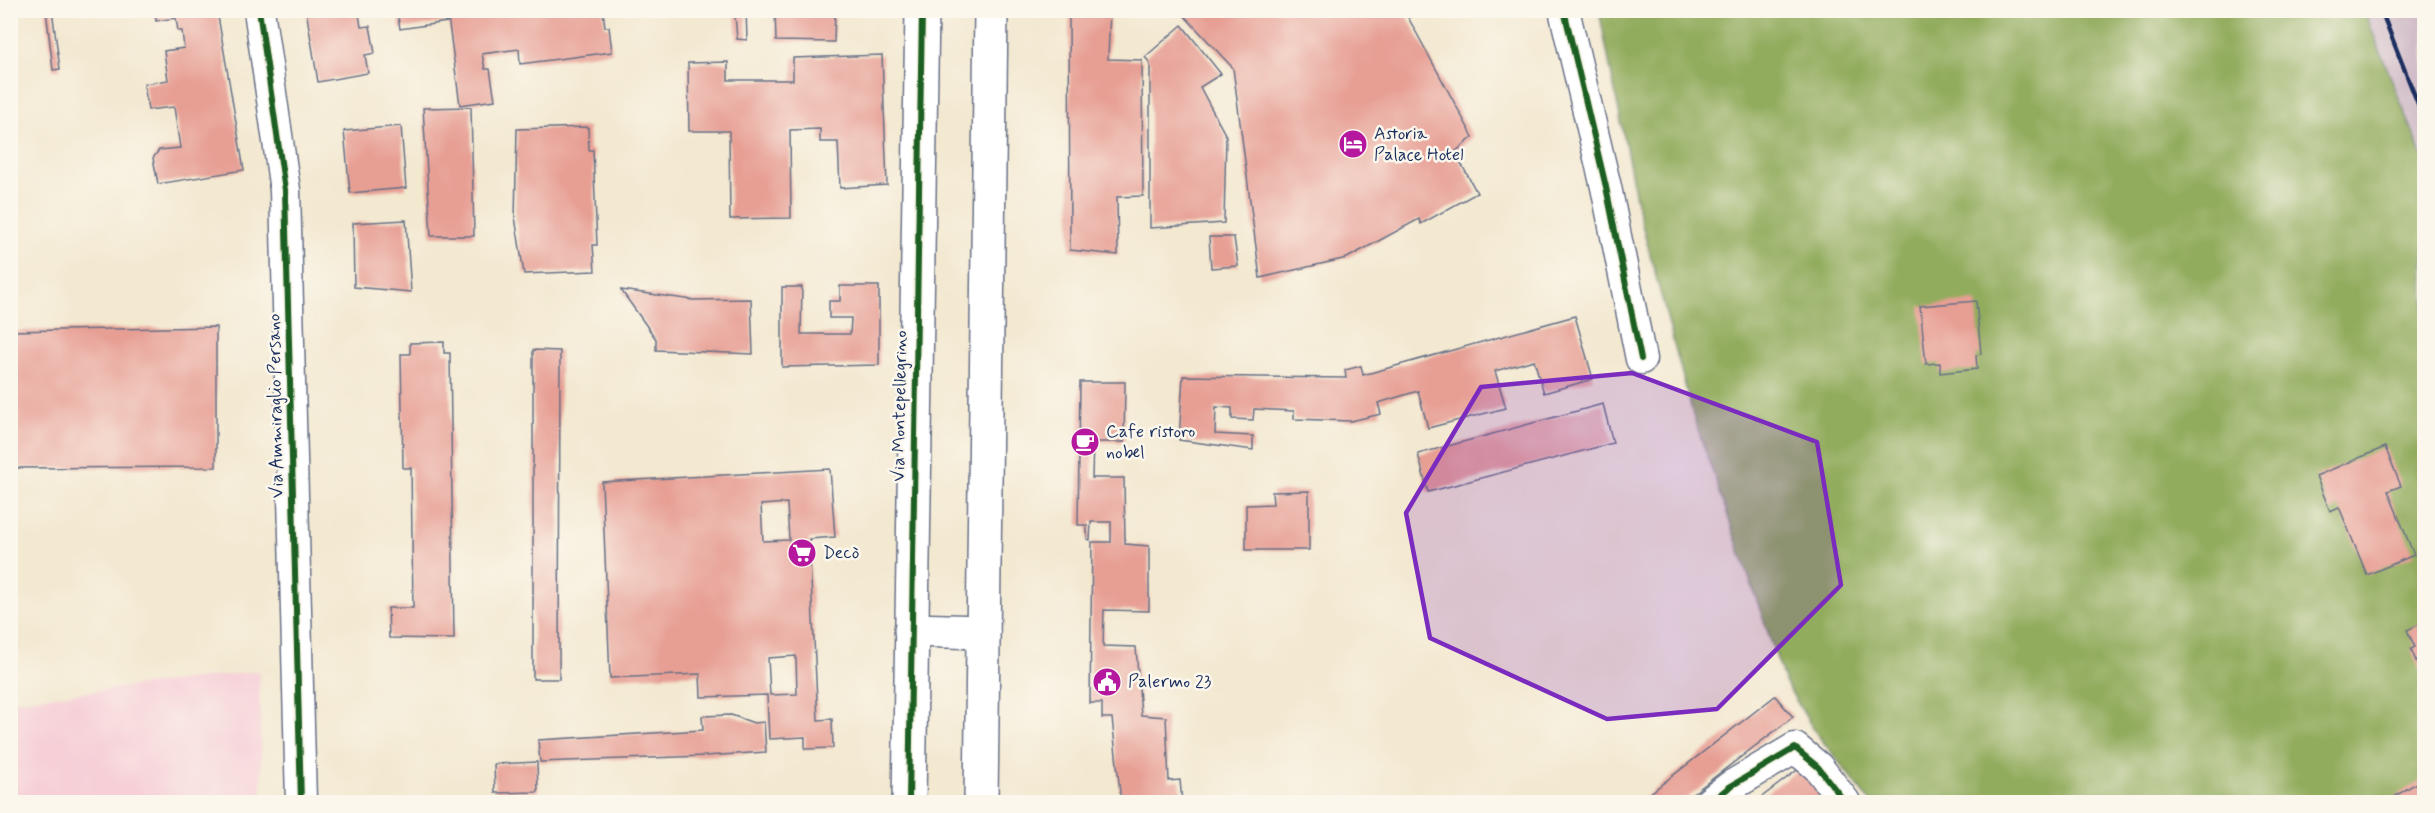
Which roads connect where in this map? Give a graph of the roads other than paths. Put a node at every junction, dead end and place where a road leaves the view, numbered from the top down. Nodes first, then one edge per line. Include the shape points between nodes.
1 (258, 10) edge
2 (922, 10) edge
3 (991, 10) edge
4 (1564, 10) edge
5 (1641, 358) dead end
6 (911, 630) junction
7 (983, 632) junction
8 (302, 802) edge
9 (909, 802) edge
10 (981, 802) edge
11 (1710, 802) edge
12 (1845, 802) edge

1 - 8 street, Via Ammiraglio Persano via 285,190
2 - 6 street, Via Montepellegrino
3 - 7 street
4 - 5 street
6 - 7 street
6 - 9 street, Via Montepellegrino
7 - 10 street
11 - 12 street via 1795,748 1818,767

